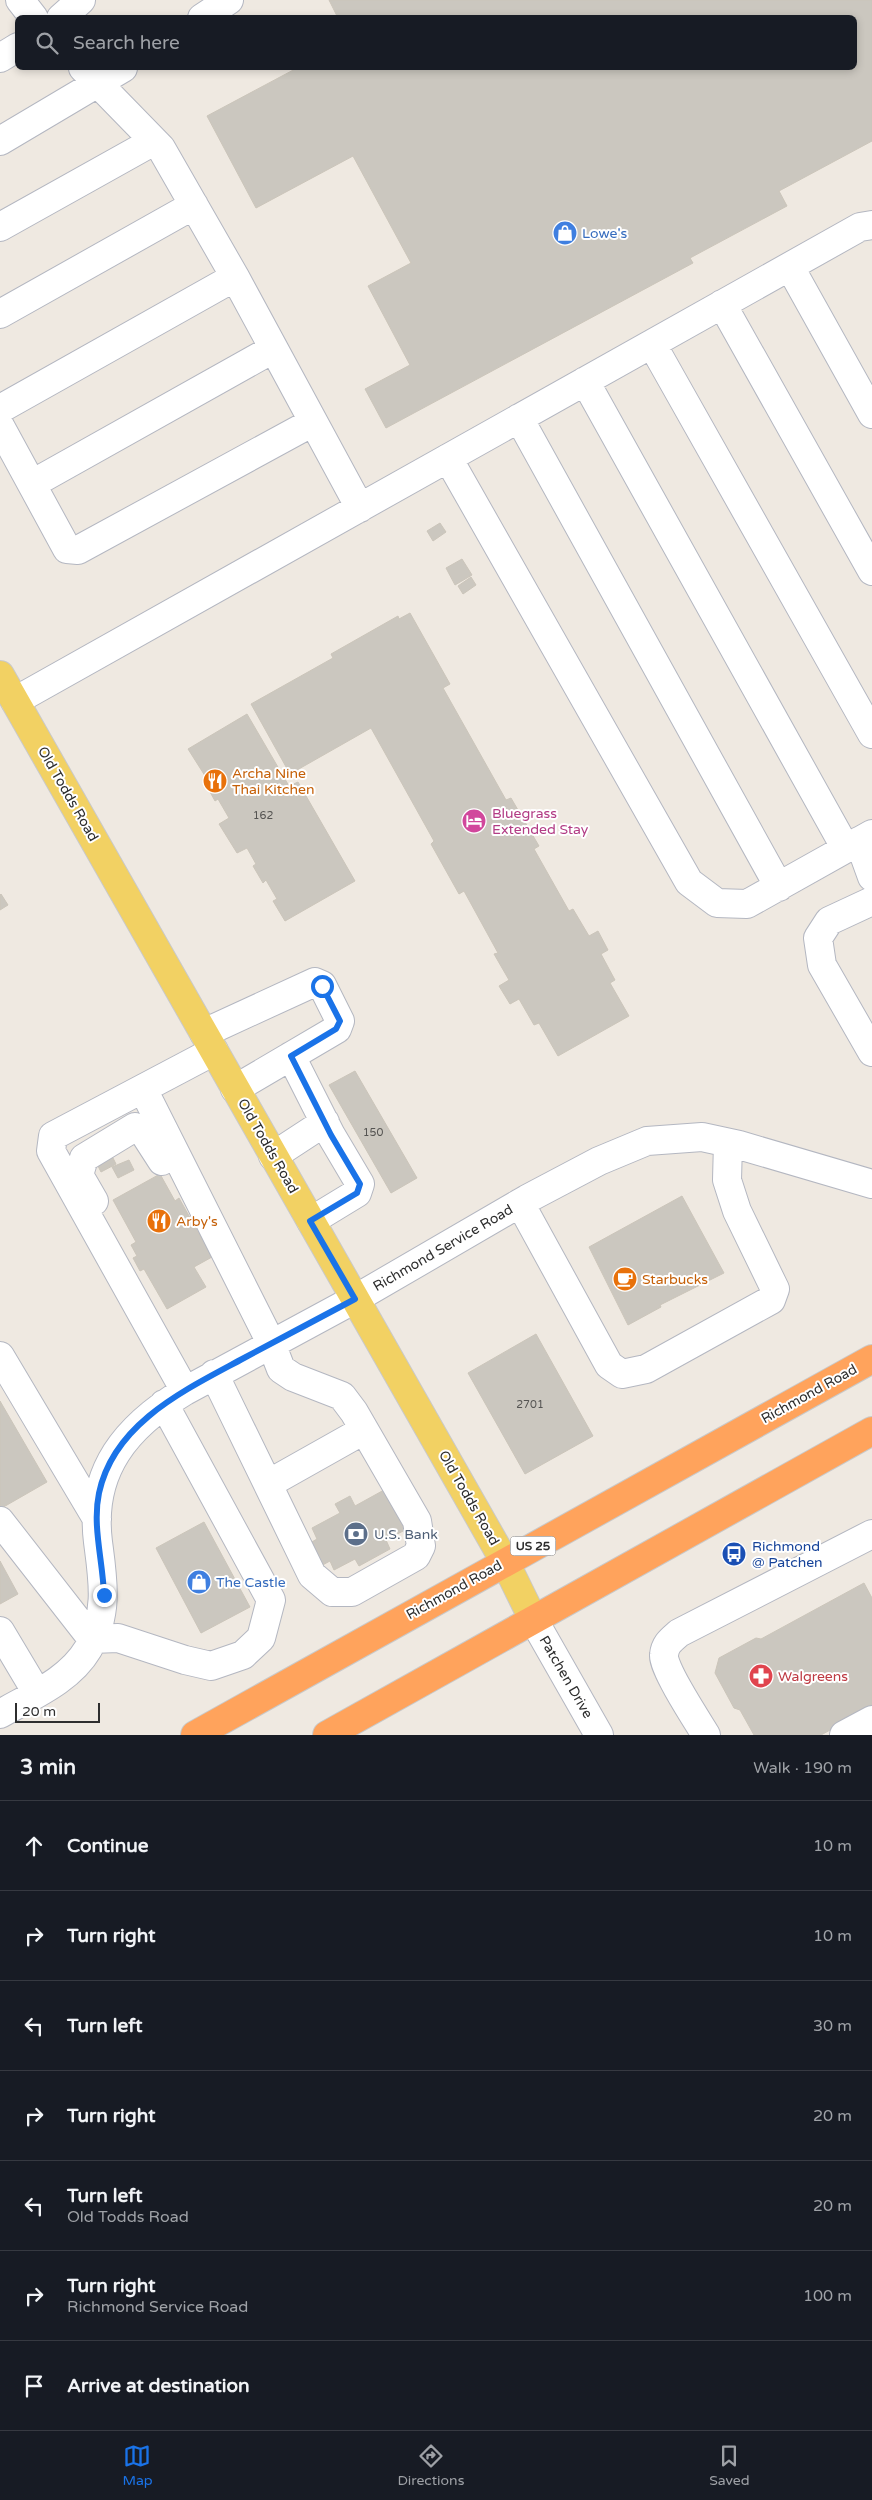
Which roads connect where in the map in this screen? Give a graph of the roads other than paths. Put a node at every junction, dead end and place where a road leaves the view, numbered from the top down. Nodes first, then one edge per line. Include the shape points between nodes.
1 (20, 0) edge
2 (80, 0) edge
3 (229, 0) edge
4 (32, 15) edge
5 (64, 15) edge
6 (206, 15) edge
7 (15, 50) edge
8 (0, 58) edge
9 (114, 70) edge
10 (91, 75) edge
11 (0, 141) edge
12 (154, 141) junction
13 (194, 205) junction
14 (0, 227) edge
15 (868, 233) edge
16 (790, 267) junction
17 (235, 277) junction
18 (722, 304) junction
19 (0, 314) edge
20 (652, 344) junction
21 (273, 349) junction
22 (585, 381) junction
23 (0, 409) edge
24 (872, 414) edge
25 (518, 418) junction
26 (313, 422) junction
27 (0, 426) edge
28 (448, 458) junction
29 (32, 484) junction
30 (360, 508) junction
31 (872, 571) edge
32 (0, 674) edge
33 (15, 701) junction
34 (872, 734) edge
35 (859, 841) edge
36 (872, 877) edge
37 (778, 887) junction
38 (872, 900) edge
39 (209, 1042) junction
40 (872, 1052) edge
41 (291, 1056) junction
42 (143, 1089) junction
43 (236, 1089) junction
44 (325, 1122) junction
45 (728, 1143) junction
46 (273, 1156) junction
47 (872, 1184) edge
48 (520, 1203) junction
49 (310, 1221) junction
50 (225, 1252) junction
51 (355, 1299) junction
52 (142, 1316) junction
53 (271, 1343) junction
54 (0, 1356) edge
55 (872, 1359) edge
56 (214, 1374) junction
57 (174, 1398) junction
58 (364, 1430) junction
59 (872, 1431) edge
60 (268, 1484) junction
61 (97, 1519) junction
62 (0, 1521) edge
63 (871, 1538) edge
64 (505, 1562) junction
65 (534, 1620) junction
66 (0, 1631) edge
67 (92, 1639) junction
68 (37, 1693) junction
69 (0, 1714) edge
70 (872, 1720) edge
71 (195, 1735) edge
72 (328, 1735) edge
73 (599, 1735) edge
74 (706, 1735) edge
75 (844, 1735) edge

1 - 4 street
2 - 5 street
3 - 6 street
7 - 8 street
9 - 10 street
10 - 11 street
10 - 12 street
12 - 13 street
12 - 14 street
13 - 17 street
13 - 19 street
15 - 16 street
16 - 18 street
16 - 24 street
17 - 21 street
17 - 23 street
18 - 20 street
18 - 31 street
20 - 22 street
20 - 34 street
21 - 26 street
21 - 29 street
22 - 25 street
22 - 35 street
25 - 28 street
25 - 37 street
26 - 29 street via 78,550 67,549
26 - 30 street
27 - 29 street
28 - 30 street
28 - 37 street via 689,882 717,903 747,904
30 - 33 street
32 - 33 main road, Old Todds Road
33 - 39 main road, Old Todds Road
35 - 36 street
35 - 37 street
38 - 40 street via 829,922 818,938 822,965
39 - 41 street via 316,982 322,986 340,1021 336,1029
39 - 42 street
39 - 43 main road, Old Todds Road
41 - 43 street
41 - 44 street
42 - 50 street
42 - 52 street via 53,1136 51,1151
43 - 46 main road, Old Todds Road
44 - 46 street
44 - 49 street via 360,1184 357,1193
45 - 47 street, Richmond Service Road
45 - 48 street, Richmond Service Road via 702,1137 647,1140 599,1161
45 - 48 street via 727,1180 737,1210 775,1289 771,1300 646,1369 622,1374 608,1365
46 - 49 main road, Old Todds Road
48 - 51 street, Richmond Service Road
49 - 51 main road, Old Todds Road
50 - 52 street via 206,1232 142,1130 135,1127 84,1158 79,1175 143,1287
50 - 53 street
51 - 53 street, Richmond Service Road
51 - 64 main road, Old Todds Road
52 - 57 street
53 - 56 street, Richmond Service Road
53 - 58 street via 281,1369 342,1396
54 - 61 street
55 - 64 highway, Richmond Road / US 25
56 - 57 street, Richmond Service Road
56 - 60 street
57 - 61 street, Richmond Service Road via 129,1435 113,1456 98,1494
57 - 67 street via 271,1600 261,1638 243,1655 211,1666 118,1638
58 - 60 street
58 - 60 street via 417,1521 421,1546 416,1556 352,1592 332,1592 312,1575
59 - 65 highway
61 - 67 street, Richmond Service Road via 104,1595
62 - 67 street
63 - 74 street via 679,1633 667,1643 663,1657 669,1672
64 - 65 main road, Old Todds Road
64 - 71 highway, Richmond Road / US 25
65 - 72 highway
65 - 73 street, Patchen Drive
66 - 68 street
67 - 68 street, Richmond Service Road via 76,1664 59,1680
68 - 69 street, Richmond Service Road
70 - 75 street

